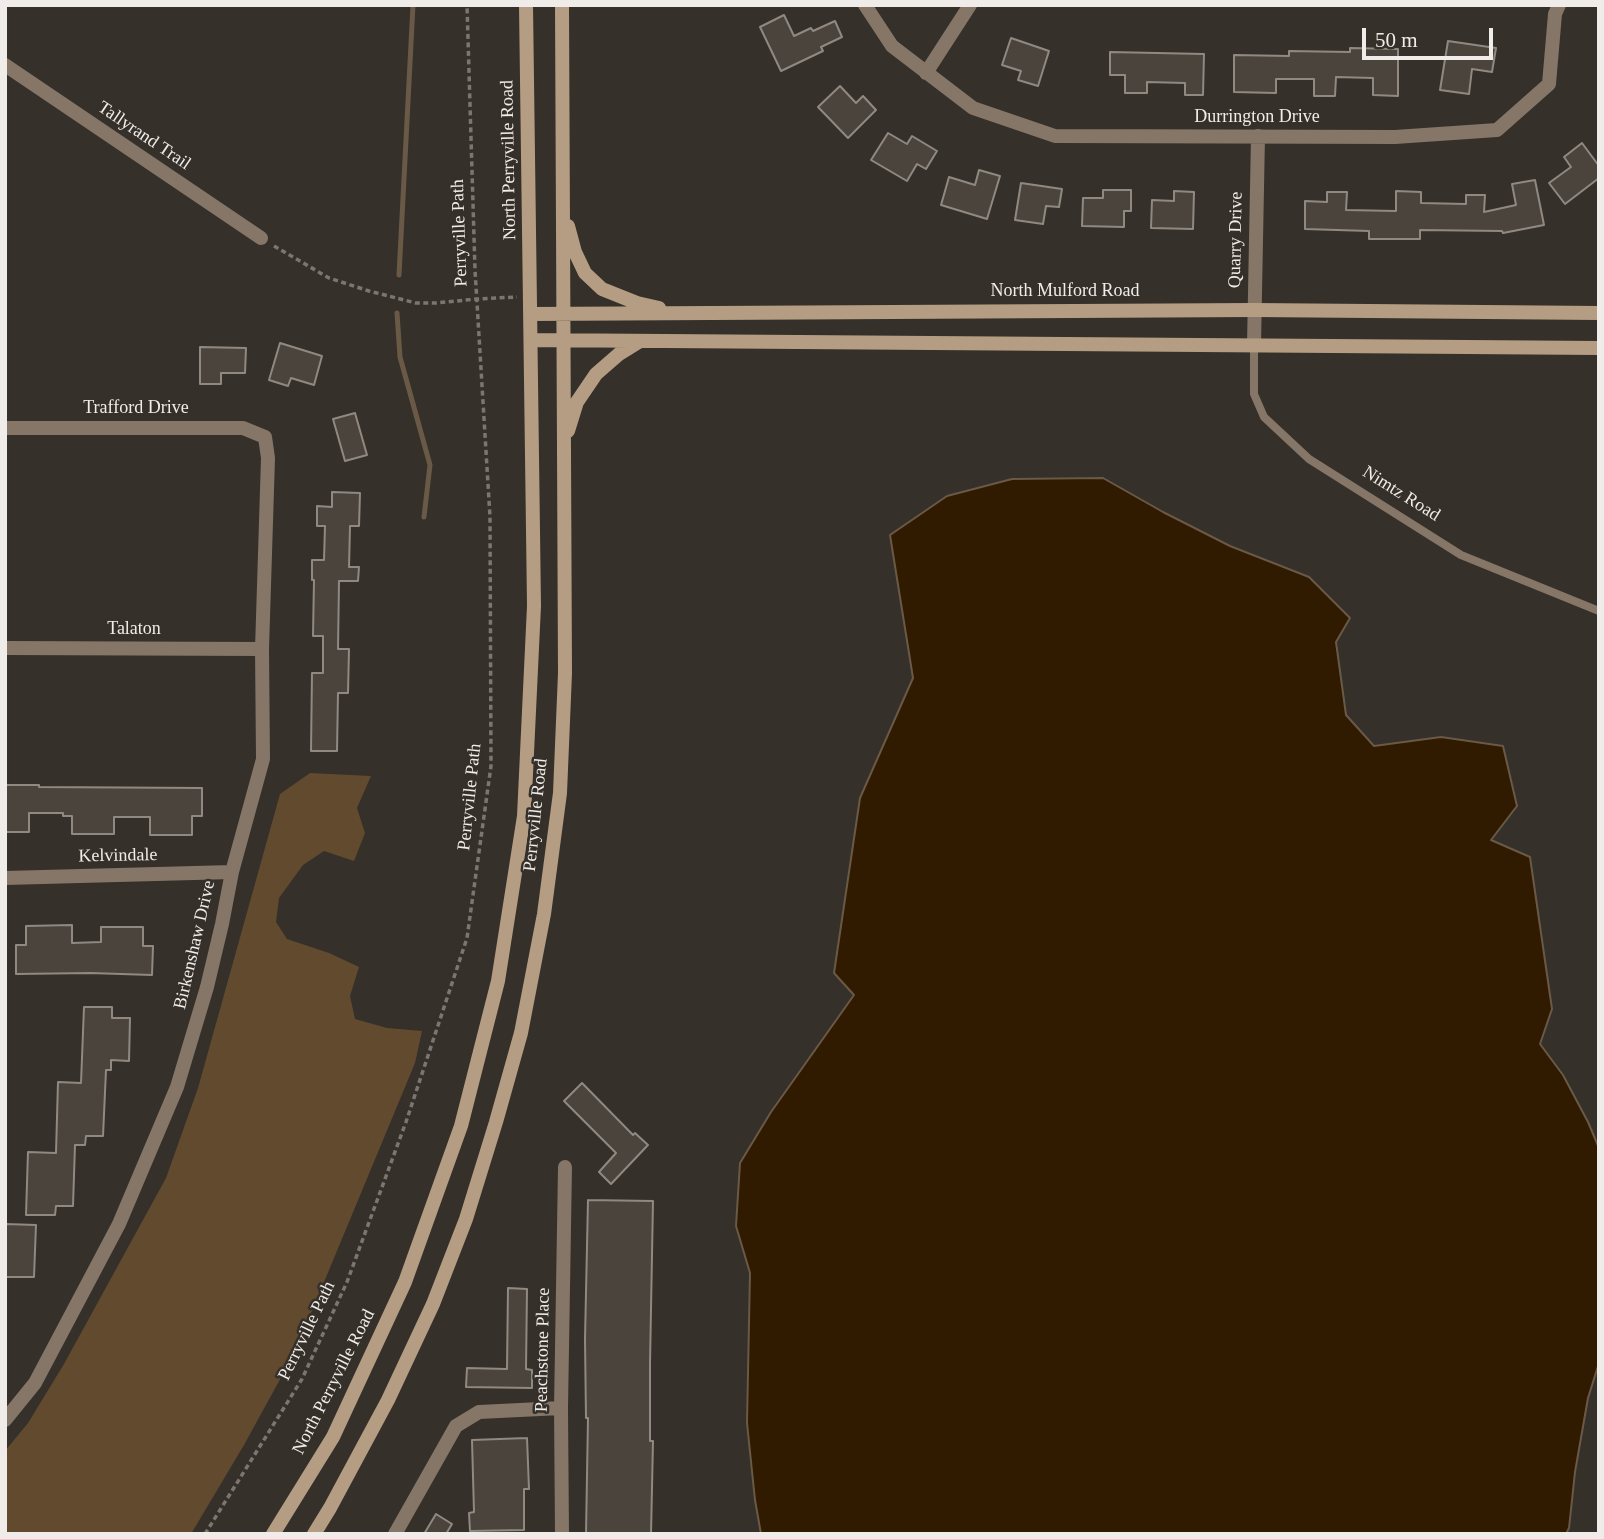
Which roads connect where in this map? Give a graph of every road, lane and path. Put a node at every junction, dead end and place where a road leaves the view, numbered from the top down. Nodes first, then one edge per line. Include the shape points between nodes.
1 (467, 5) edge
2 (526, 5) edge
3 (562, 5) edge
4 (865, 5) edge
5 (970, 5) edge
6 (1559, 5) edge
7 (5, 65) edge
8 (926, 73) junction
9 (1258, 136) junction
10 (563, 210) junction
11 (261, 238) dead end
12 (274, 246) dead end
13 (531, 298) junction
14 (477, 299) junction
15 (1254, 310) junction
16 (684, 313) junction
17 (1599, 313) edge
18 (531, 314) junction
19 (563, 314) junction
20 (531, 340) junction
21 (643, 340) junction
22 (563, 341) junction
23 (1254, 345) junction
24 (1599, 348) edge
25 (5, 428) edge
26 (265, 437) joint
27 (564, 443) junction
28 (1599, 611) edge
29 (5, 648) edge
30 (262, 649) junction
31 (232, 872) junction
32 (5, 878) edge
33 (565, 1167) dead end
34 (405, 1282) joint
35 (561, 1408) junction
36 (5, 1420) edge
37 (205, 1534) edge
38 (273, 1534) edge
39 (314, 1534) edge
40 (395, 1534) edge
41 (562, 1534) edge

1 - 14 path, Perryville Path
2 - 13 main road, North Perryville Road
3 - 10 main road
4 - 8 street, Durrington Drive via 892,47
5 - 8 street
6 - 9 street, Durrington Drive via 1549,84 1497,130 1395,137
7 - 11 street, Tallyrand Trail
8 - 9 street, Durrington Drive via 973,108 1055,136
9 - 15 street, Quarry Drive
10 - 16 main road via 585,273 602,289 637,303
10 - 19 main road
12 - 14 path via 328,278 369,291 416,303
13 - 14 path
13 - 18 main road, North Perryville Road
14 - 37 path, Perryville Path via 491,517 491,766 467,938 347,1282 302,1379
15 - 16 main road, North Mulford Road
15 - 17 main road, North Mulford Road
15 - 23 street, Quarry Drive
16 - 19 main road, North Mulford Road
18 - 19 main road, North Mulford Road
18 - 20 main road, Perryville Road
19 - 22 main road, Perryville Road
20 - 22 main road
20 - 34 main road, Perryville Road via 534,606 524,816 495,994 461,1126
21 - 22 main road
21 - 23 main road
21 - 27 main road via 596,374 577,402
22 - 27 main road, Perryville Road
23 - 24 main road
23 - 28 lane, Nimtz Road via 1254,394 1264,417 1309,459 1461,555
25 - 26 street, Trafford Drive via 243,428
26 - 30 street, Birkenshaw Drive
27 - 39 main road, Perryville Road via 565,673 560,793 544,914 521,1033 466,1219 433,1304 388,1400
29 - 30 street, Talaton
30 - 31 street, Birkenshaw Drive via 263,759
31 - 32 street, Kelvindale
31 - 36 street, Birkenshaw Drive via 207,987 177,1087 113,1236 35,1383
33 - 35 street, Peachstone Place
34 - 38 main road, North Perryville Road via 333,1437
35 - 40 street via 479,1412 456,1426
35 - 41 street, Peachstone Place

